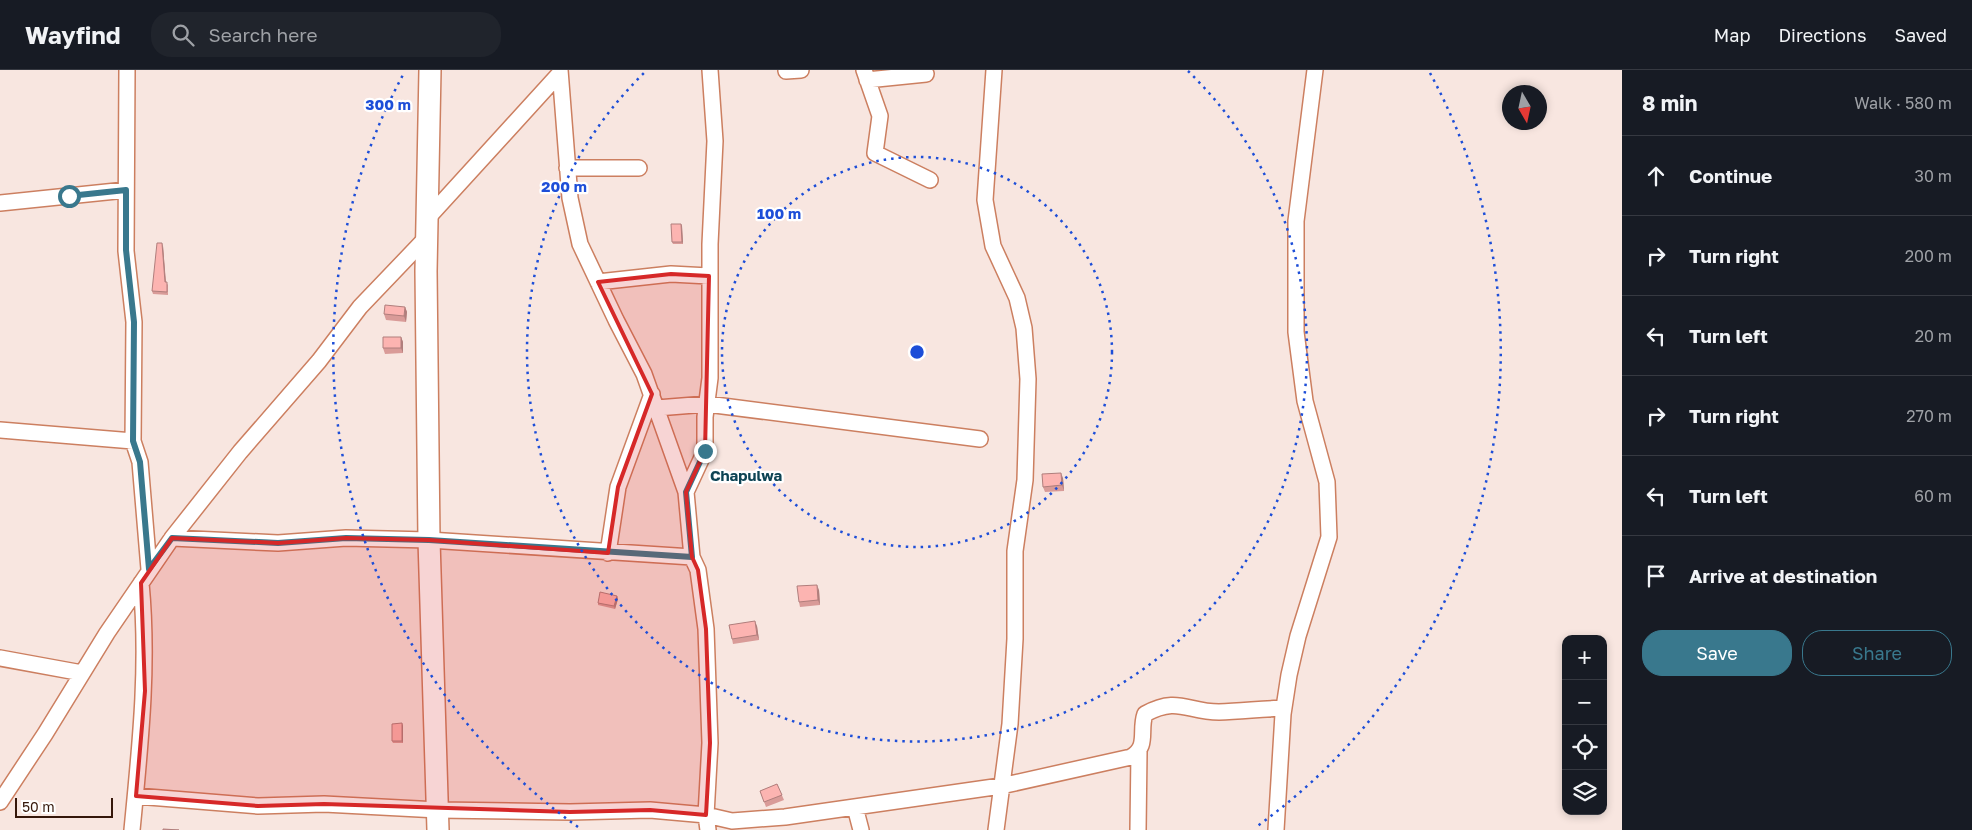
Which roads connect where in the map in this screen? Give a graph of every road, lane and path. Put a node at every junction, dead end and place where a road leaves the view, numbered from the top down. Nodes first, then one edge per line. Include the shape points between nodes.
1 (127, 70) edge
2 (430, 70) edge
3 (710, 70) edge
4 (994, 70) edge
5 (1315, 70) edge
6 (560, 72) edge
7 (926, 74) dead end
8 (865, 75) edge
9 (567, 168) junction
10 (639, 168) dead end
11 (930, 180) dead end
12 (126, 190) junction
13 (0, 203) edge
14 (426, 229) junction
15 (709, 276) junction
16 (598, 282) junction
17 (654, 401) junction
18 (707, 404) junction
19 (0, 430) edge
20 (980, 439) dead end
21 (133, 441) junction
22 (686, 492) junction
23 (172, 538) junction
24 (429, 540) junction
25 (608, 553) junction
26 (692, 557) junction
27 (149, 569) junction
28 (141, 583) junction
29 (0, 658) edge
30 (82, 673) junction
31 (1284, 708) junction
32 (1138, 752) junction
33 (1002, 786) junction
34 (136, 796) junction
35 (0, 802) edge
36 (856, 808) junction
37 (438, 820) edge
38 (707, 823) edge
39 (132, 830) edge
40 (861, 830) edge
41 (996, 830) edge
42 (1138, 830) edge
43 (1276, 830) edge

1 - 12 street
2 - 14 street
3 - 15 street via 715,141
4 - 33 street via 985,200 993,246 1017,298 1024,328 1028,378 1025,480 1015,551 1016,639
5 - 31 street via 1296,220 1296,332 1305,400 1327,482 1329,537 1298,636
6 - 9 street
6 - 14 street via 449,198
7 - 8 street
8 - 11 street via 880,116 875,153
9 - 10 street
9 - 16 street via 580,244
12 - 13 street
12 - 21 street via 126,250 134,322
14 - 23 street
14 - 24 street
15 - 16 street via 671,274
15 - 18 street via 710,378
16 - 17 street
17 - 18 street
17 - 22 street
17 - 25 street via 618,487
18 - 20 street
18 - 22 street via 705,451
19 - 21 street
21 - 27 street via 140,462
22 - 26 street
23 - 24 street via 278,543 346,538
23 - 27 street
24 - 25 street
24 - 37 street
25 - 26 street
26 - 38 street via 698,570 706,629 710,743
27 - 28 street
28 - 30 street
28 - 34 street via 145,672
29 - 30 street
30 - 35 street
31 - 32 street via 1216,712 1176,704 1158,706 1145,714 1142,721 1143,744
31 - 43 street
32 - 33 street via 1131,757
32 - 42 street
33 - 36 street
33 - 41 street
34 - 37 street via 258,806 324,804
34 - 39 street
36 - 38 street via 785,818
36 - 40 street
37 - 38 street via 650,810

